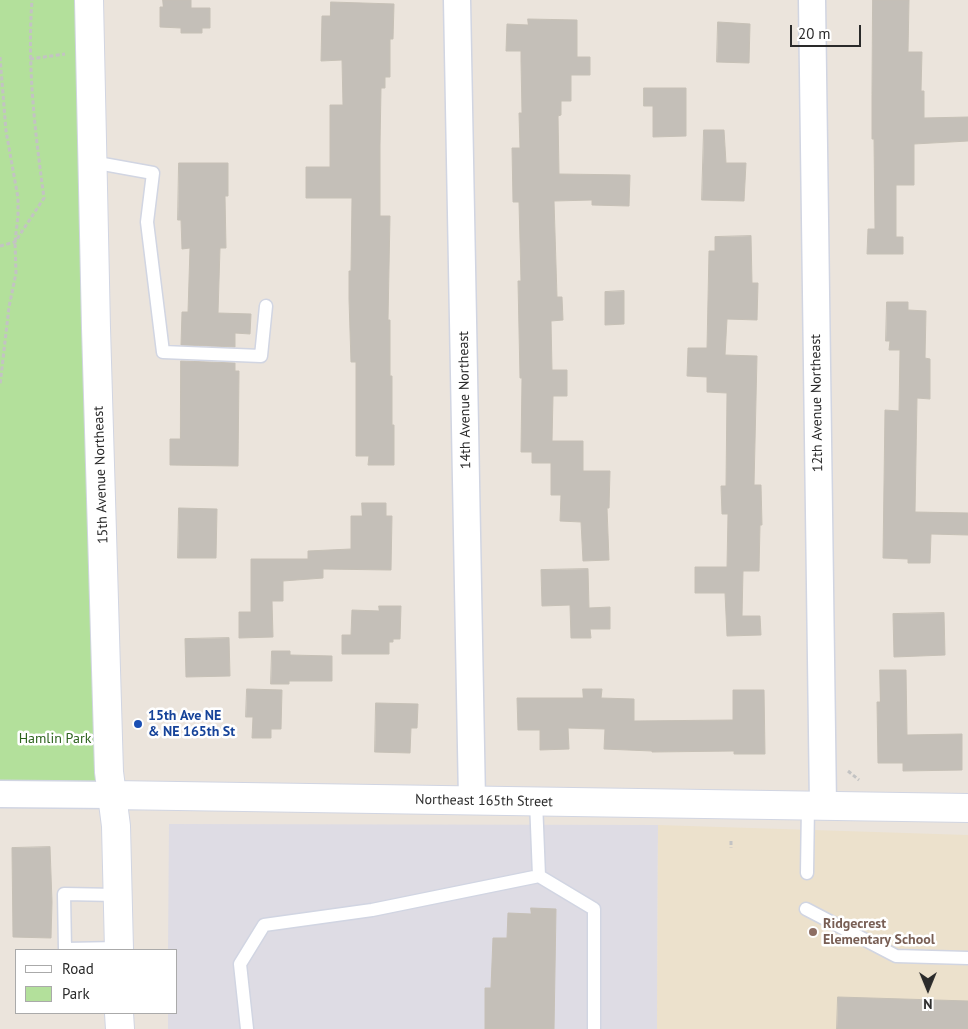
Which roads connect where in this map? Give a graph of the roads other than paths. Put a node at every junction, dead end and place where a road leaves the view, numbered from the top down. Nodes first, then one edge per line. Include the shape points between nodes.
1 (89, 0) edge
2 (457, 0) edge
3 (812, 0) edge
4 (92, 162) junction
5 (266, 306) dead end
6 (0, 794) edge
7 (112, 795) junction
8 (472, 800) junction
9 (536, 802) junction
10 (816, 805) junction
11 (968, 808) edge
12 (807, 873) dead end
13 (538, 876) junction
14 (117, 894) junction
15 (806, 909) dead end
16 (65, 949) edge
17 (118, 949) edge
18 (968, 958) edge
19 (119, 1014) edge
20 (120, 1029) edge
21 (247, 1029) edge
22 (594, 1029) edge

1 - 4 main road, 15th Avenue Northeast
2 - 8 street, 14th Avenue Northeast
3 - 10 street, 12th Avenue Northeast
4 - 5 lane via 153,173 147,222 163,352 261,356
4 - 7 main road, 15th Avenue Northeast
6 - 7 street, Northeast 165th Street
7 - 8 main road, Northeast 165th Street
7 - 14 main road, 15th Avenue Northeast
8 - 9 main road, Northeast 165th Street
9 - 10 main road, Northeast 165th Street
9 - 13 lane
10 - 11 main road, Northeast 165th Street
10 - 12 lane
13 - 21 lane via 372,910 264,925 240,964
13 - 22 lane via 594,910
14 - 16 lane via 64,894
14 - 17 main road, 15th Avenue Northeast
15 - 18 lane via 896,956
19 - 20 main road

